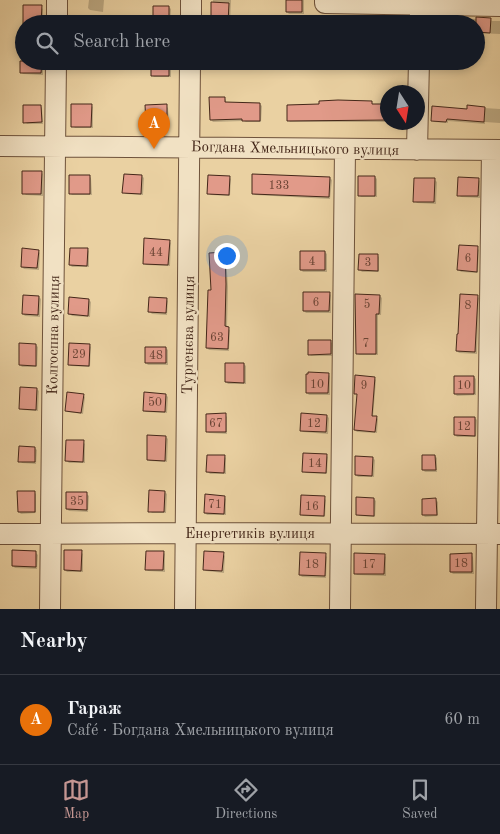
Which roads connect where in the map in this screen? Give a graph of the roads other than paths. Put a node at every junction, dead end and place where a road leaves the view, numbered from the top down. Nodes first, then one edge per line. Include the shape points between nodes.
1 (57, 0) edge
2 (191, 0) edge
3 (325, 0) edge
4 (500, 6) edge
5 (420, 14) edge
6 (57, 15) edge
7 (190, 15) edge
8 (56, 70) edge
9 (190, 70) edge
10 (419, 70) edge
11 (0, 146) edge
12 (55, 146) junction
13 (190, 148) junction
14 (345, 149) junction
15 (417, 150) junction
16 (496, 150) edge
17 (51, 533) junction
18 (186, 533) junction
19 (342, 533) junction
20 (0, 534) edge
21 (493, 534) edge
22 (50, 609) edge
23 (186, 609) edge
24 (340, 609) edge
25 (486, 609) edge

1 - 6 street
2 - 7 street
3 - 5 street via 325,3
4 - 5 street
8 - 12 street, Колгоспна вулиця
9 - 13 street, Тургенєва вулиця
10 - 15 street
11 - 12 street, Богдана Хмельницького вулиця
12 - 13 street, Богдана Хмельницького вулиця
12 - 17 street, Колгоспна вулиця
13 - 14 street, Богдана Хмельницького вулиця
13 - 18 street, Тургенєва вулиця
14 - 15 street, Богдана Хмельницького вулиця
14 - 19 street
15 - 16 street, Богдана Хмельницького вулиця
16 - 21 street
17 - 18 street, Енергетиків вулиця
17 - 20 street, Енергетиків вулиця
17 - 22 street, Колгоспна вулиця
18 - 19 street, Енергетиків вулиця
18 - 23 street, Тургенєва вулиця
19 - 21 street, Енергетиків вулиця
19 - 24 street
21 - 25 street

